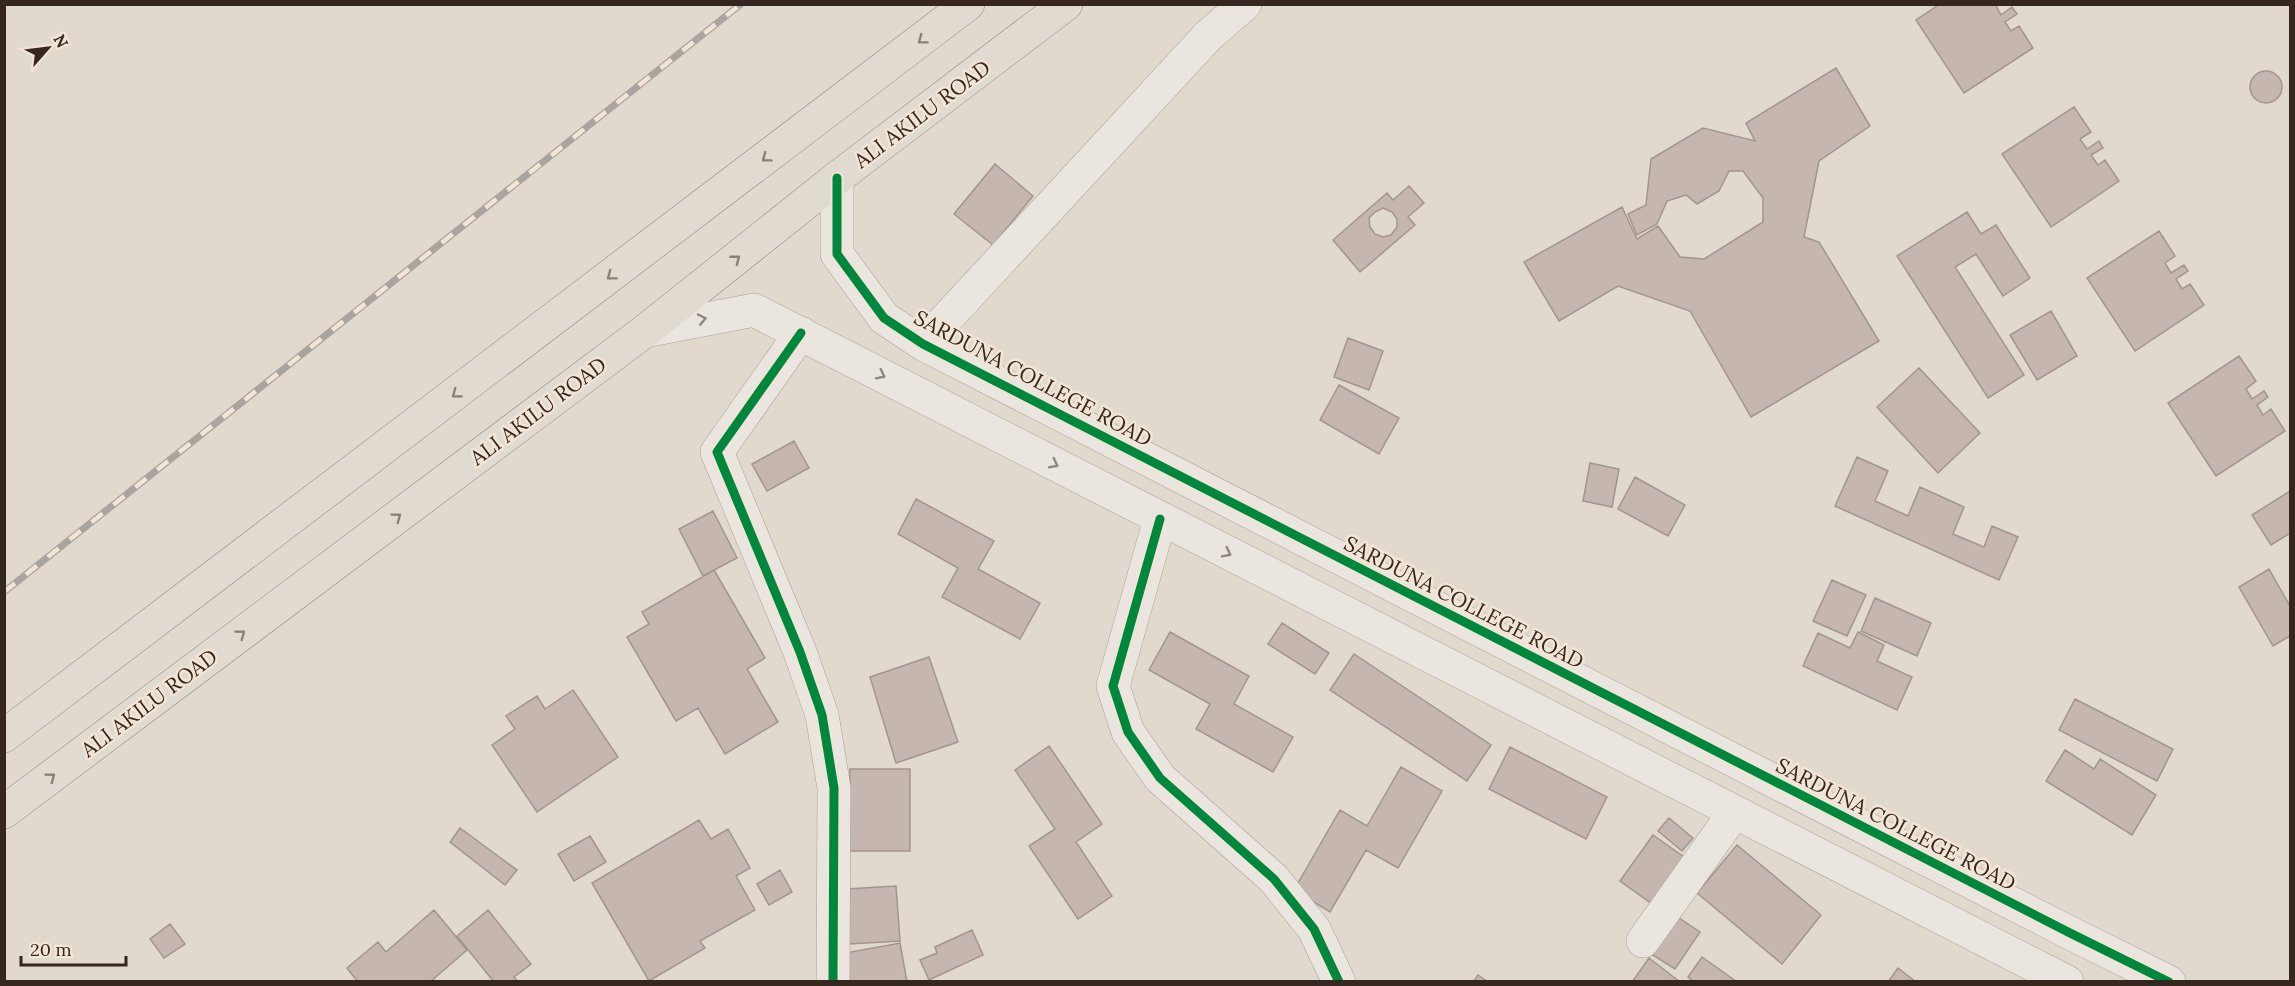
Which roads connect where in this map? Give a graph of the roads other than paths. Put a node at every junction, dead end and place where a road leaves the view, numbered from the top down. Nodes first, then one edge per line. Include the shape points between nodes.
1 (968, 4) edge
2 (1066, 4) edge
3 (1245, 4) edge
4 (837, 178) junction
5 (645, 331) junction
6 (801, 333) junction
7 (923, 344) junction
8 (1160, 519) junction
9 (4, 736) edge
10 (4, 812) edge
11 (1734, 813) junction
12 (1643, 940) dead end
13 (2035, 974) edge
14 (833, 981) edge
15 (1339, 981) edge
16 (2067, 981) edge
17 (2169, 981) edge

1 -> 9 main road
2 - 4 main road, ALI AKILU ROAD
3 - 7 street via 1208,36
5 -> 4 main road, ALI AKILU ROAD
4 - 7 street, SARDUNA COLLEGE ROAD via 837,254 884,318
5 -> 6 street via 754,310
10 -> 5 main road, ALI AKILU ROAD
6 -> 8 street
6 - 14 street via 717,452 822,715 834,788
7 - 17 street, SARDUNA COLLEGE ROAD
8 -> 11 street
8 - 15 street via 1113,686 1128,732 1160,778 1274,879 1314,929
11 - 12 street
11 - 13 street
13 - 16 street

